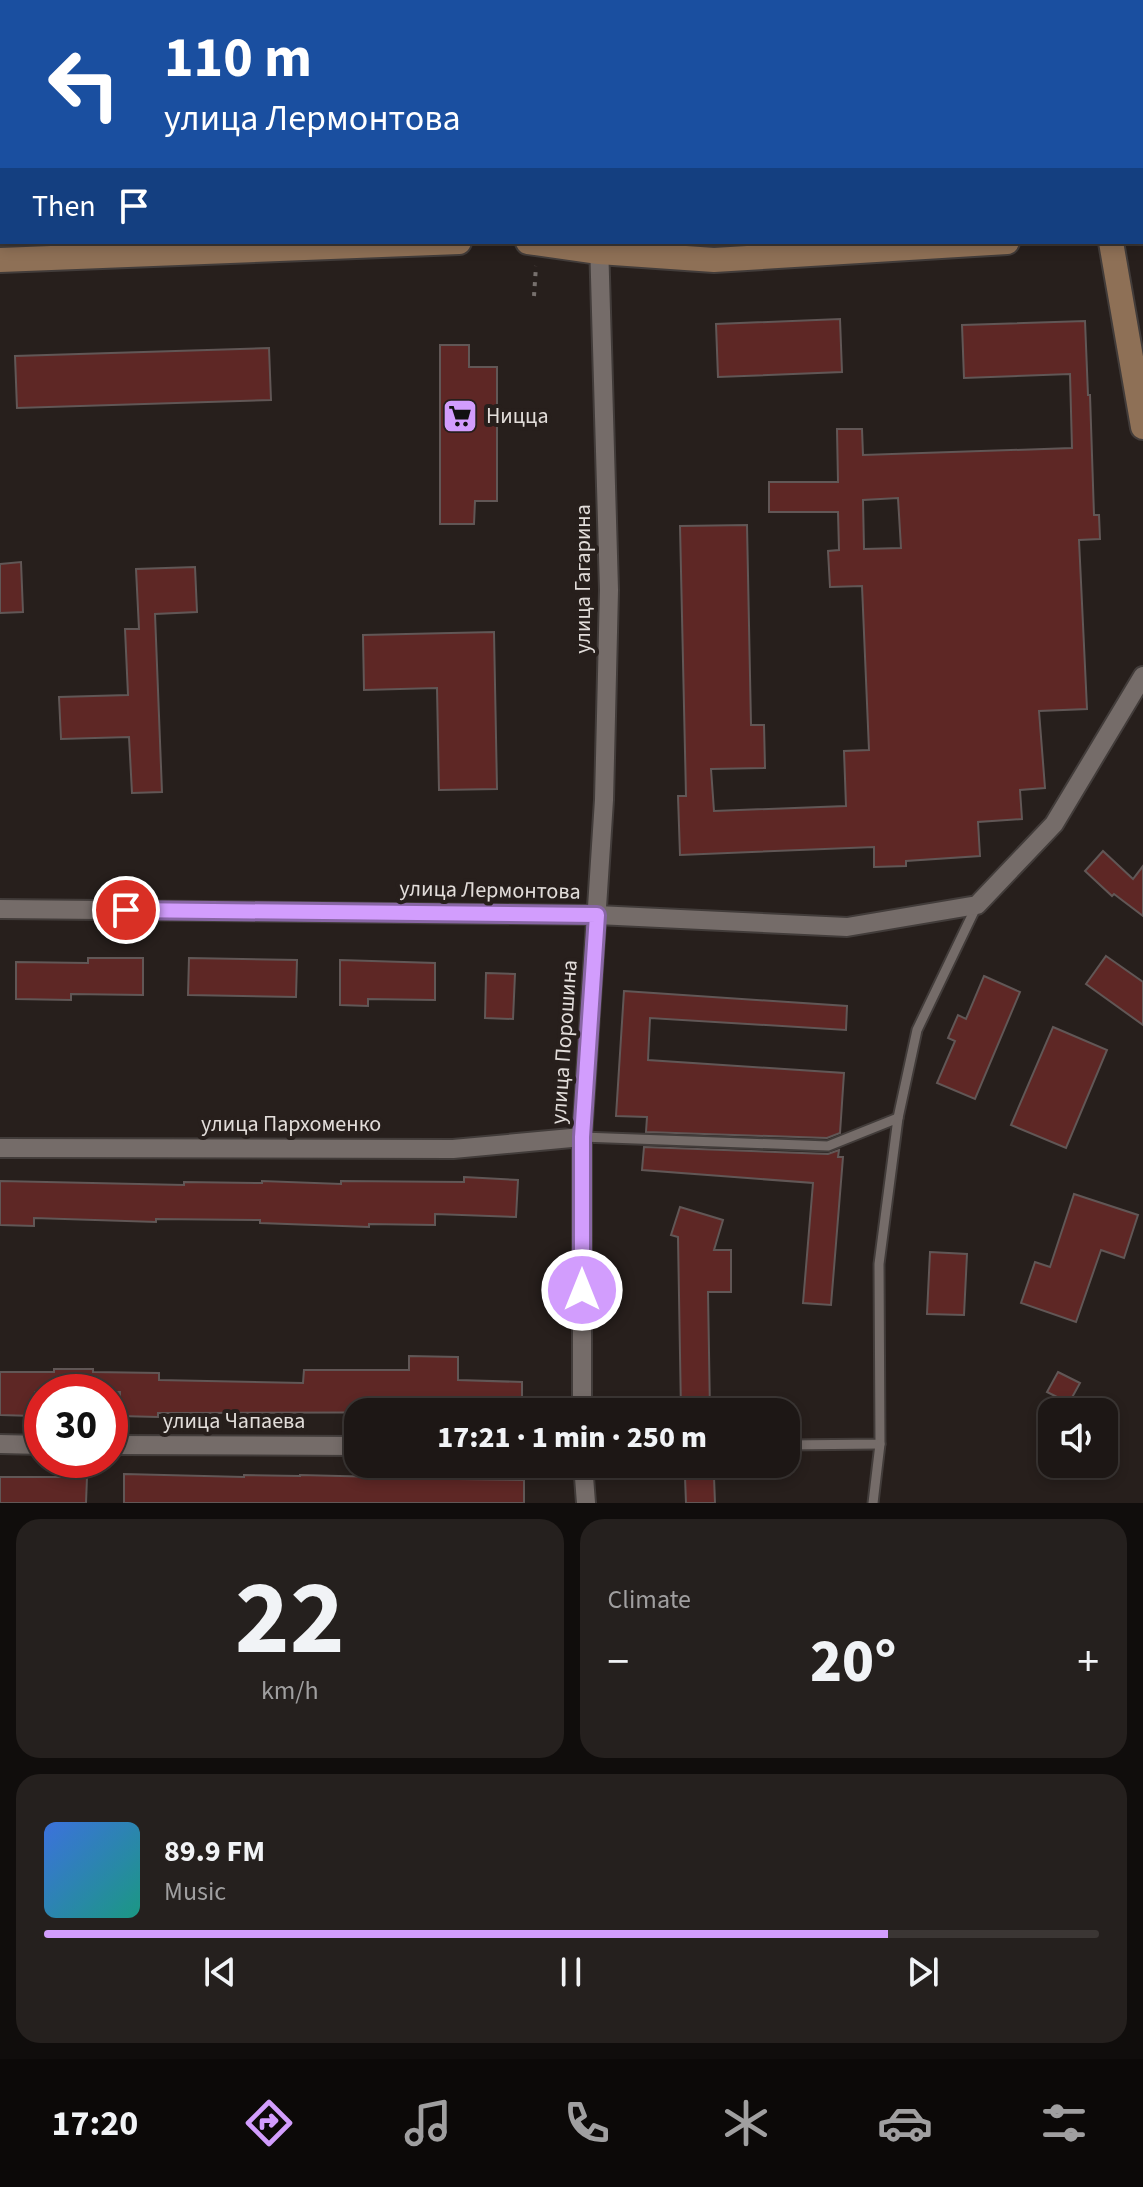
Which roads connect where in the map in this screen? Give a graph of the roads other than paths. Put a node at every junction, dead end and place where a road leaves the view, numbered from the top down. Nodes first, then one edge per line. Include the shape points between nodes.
1 (408, 244) edge
2 (550, 244) edge
3 (974, 244) edge
4 (1111, 244) edge
5 (599, 247) edge
6 (0, 260) edge
7 (1143, 427) edge
8 (1143, 676) edge
9 (977, 905) junction
10 (0, 909) edge
11 (597, 915) junction
12 (898, 1118) junction
13 (582, 1137) junction
14 (0, 1148) edge
15 (582, 1398) edge
16 (0, 1444) edge
17 (880, 1444) junction
18 (24, 1445) edge
19 (128, 1445) edge
20 (800, 1445) edge
21 (344, 1446) edge
22 (584, 1478) edge
23 (586, 1503) edge
24 (873, 1503) edge

1 - 6 main road
2 - 5 main road
3 - 5 main road via 714,260
4 - 7 main road
5 - 11 street, улица Гагарина via 609,590
8 - 9 street via 1054,824
9 - 11 street, улица Лермонтова via 847,927
9 - 12 lane via 917,1030
10 - 11 street, улица Лермонтова
11 - 13 street, улица Порошина
12 - 13 lane via 828,1146
12 - 17 lane via 879,1264
13 - 14 street, улица Пархоменко via 453,1149
13 - 15 street, улица Порошина
16 - 18 street
17 - 20 lane
17 - 24 lane
19 - 21 street, улица Чапаева
22 - 23 street

